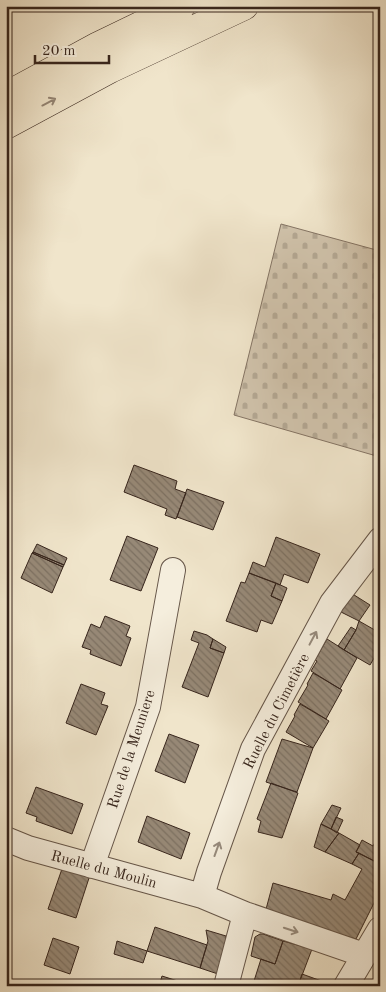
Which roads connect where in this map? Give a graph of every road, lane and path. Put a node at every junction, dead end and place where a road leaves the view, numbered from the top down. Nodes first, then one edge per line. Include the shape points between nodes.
1 (181, 6) edge
2 (244, 6) edge
3 (6, 96) edge
4 (6, 125) edge
5 (380, 540) edge
6 (173, 570) dead end
7 (6, 839) edge
8 (92, 866) junction
9 (202, 896) junction
10 (244, 914) junction
11 (380, 929) edge
12 (364, 956) junction
13 (226, 986) edge
14 (346, 986) edge

1 - 3 main road
4 -> 2 main road via 110,69
9 -> 5 street, Ruelle du Cimetière via 253,750 332,603
6 - 8 street, Rue de la Meuniere via 148,707
7 - 8 street, Ruelle du Moulin
8 - 9 street, Ruelle du Moulin
9 - 10 street, Ruelle du Moulin
10 -> 12 street, Ruelle du Moulin
10 - 13 street
11 - 12 street
12 - 14 street

